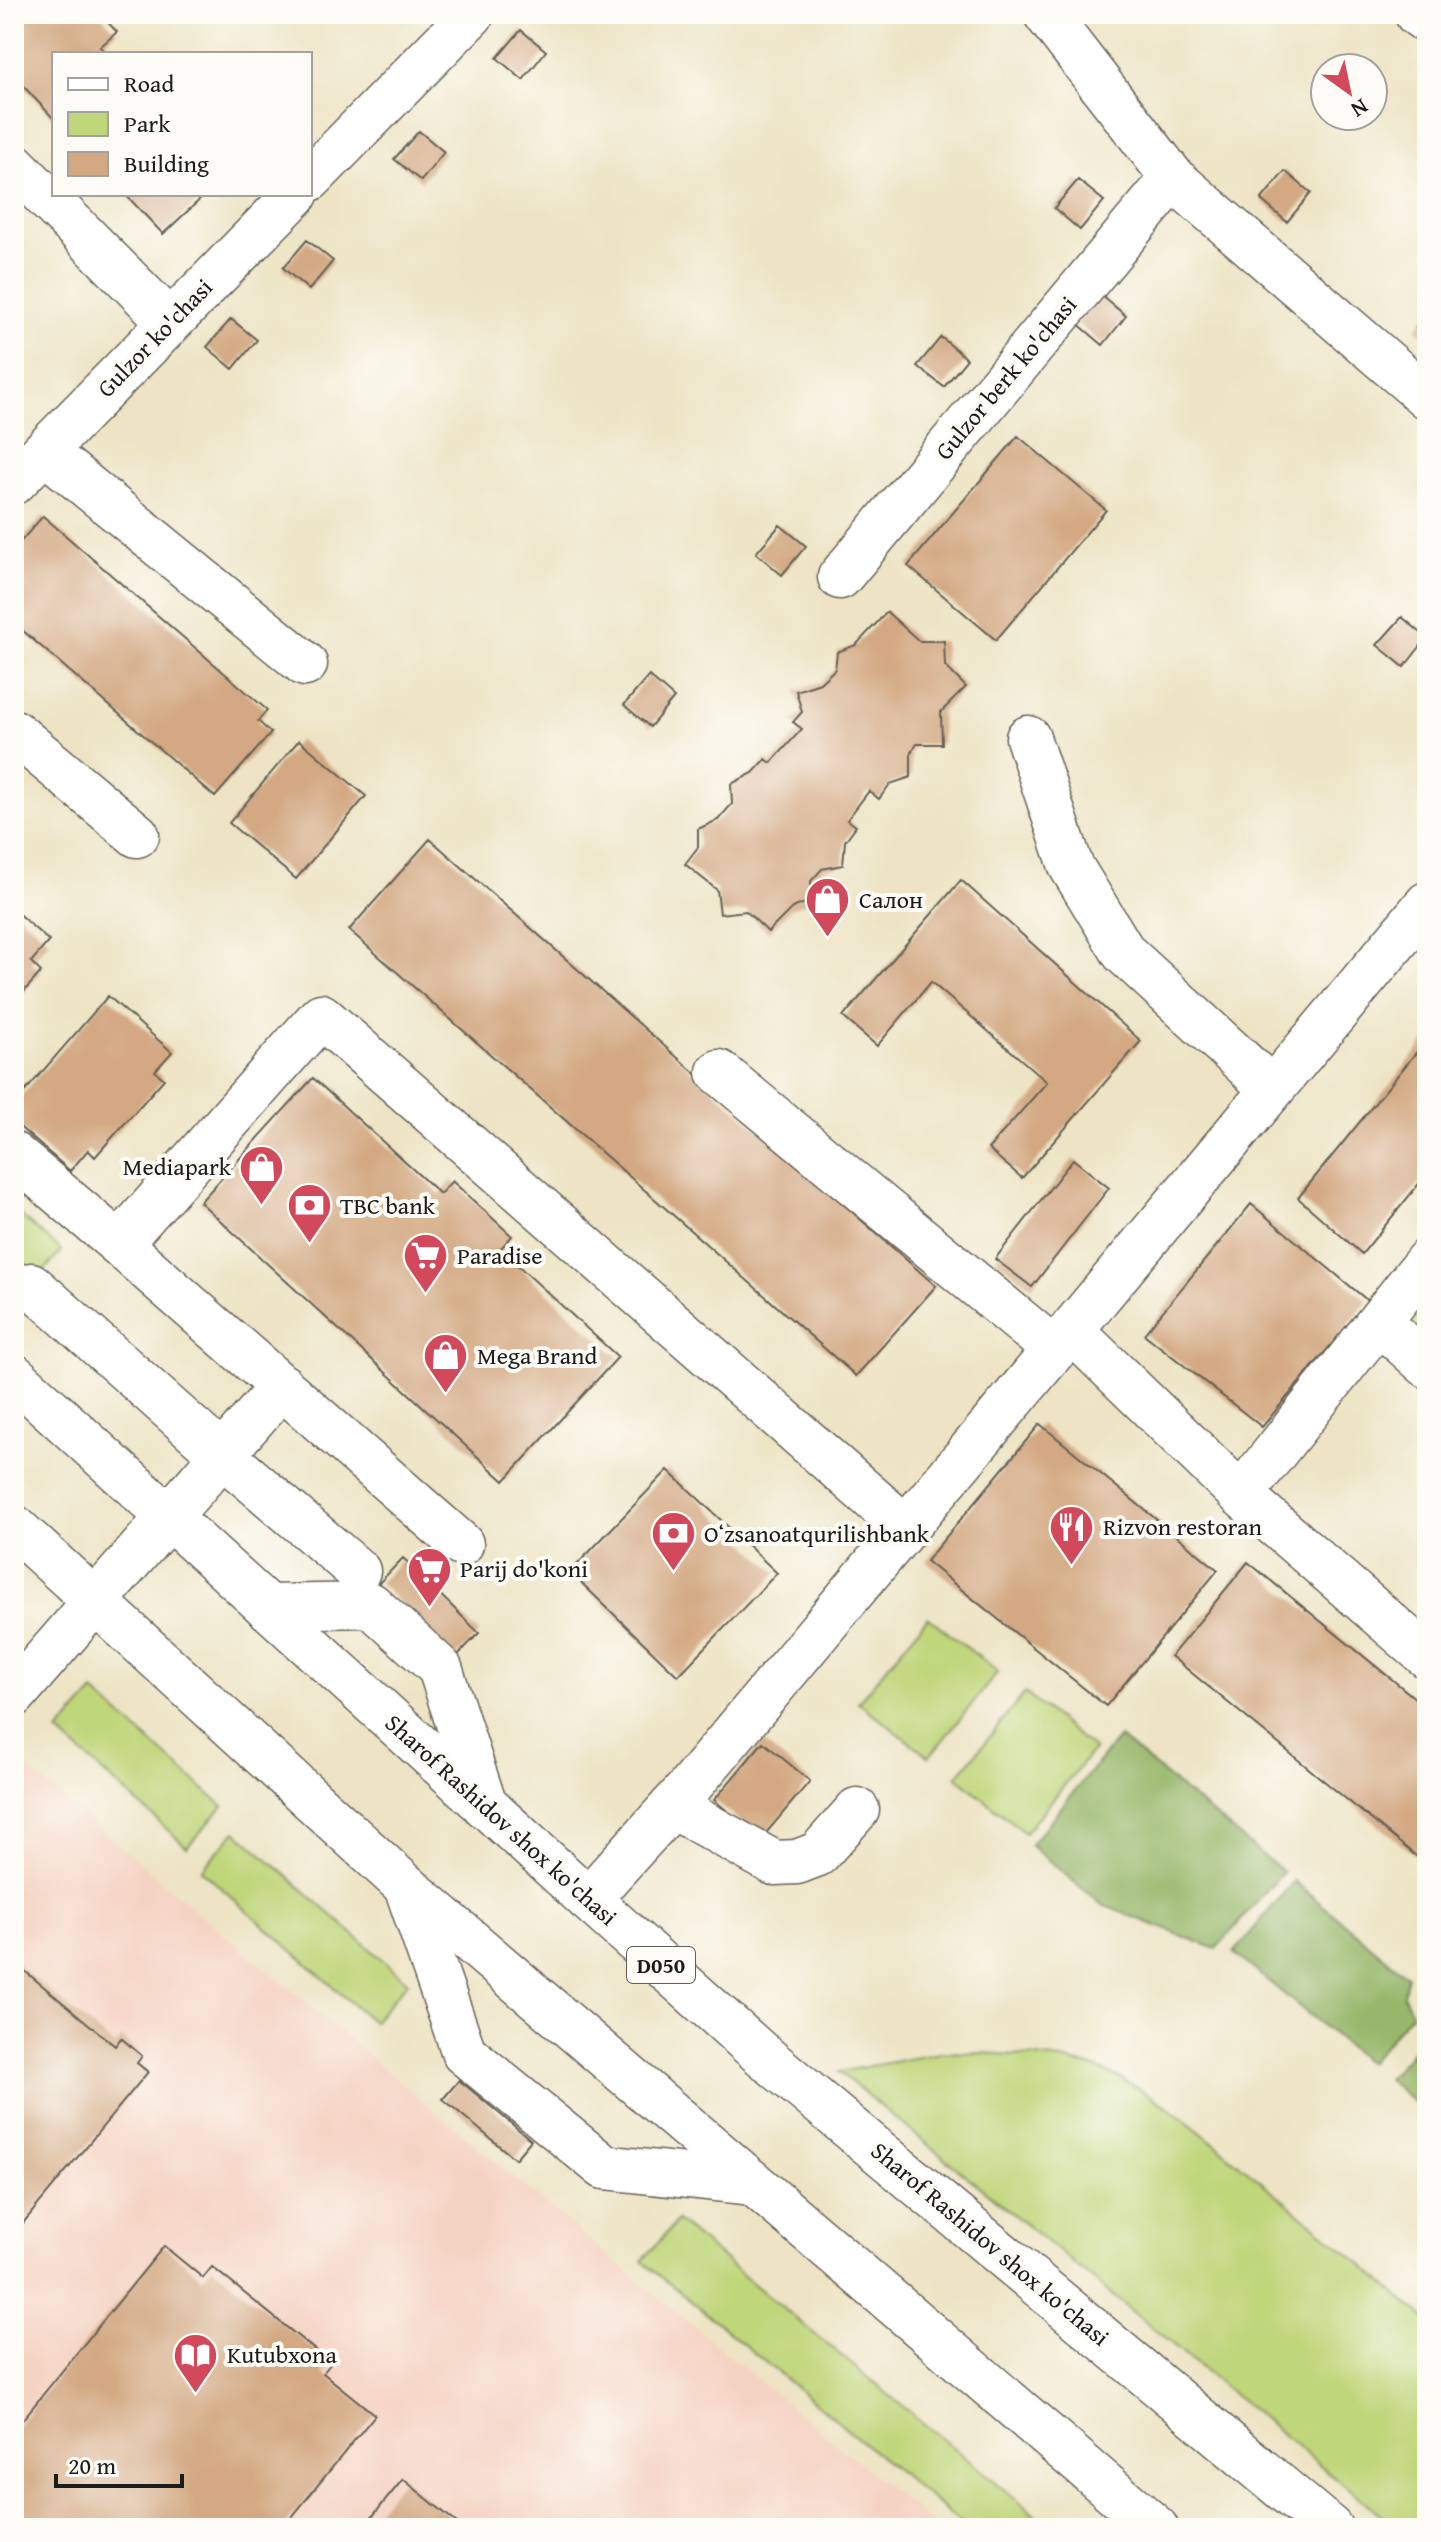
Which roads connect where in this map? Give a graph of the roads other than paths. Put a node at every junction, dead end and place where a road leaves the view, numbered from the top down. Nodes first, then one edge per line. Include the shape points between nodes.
1 (472, 14) edge
2 (1046, 14) edge
3 (1417, 14) edge
4 (1427, 21) edge
5 (14, 165) edge
6 (312, 177) edge
7 (1173, 178) junction
8 (294, 196) edge
9 (170, 322) junction
10 (1427, 397) edge
11 (29, 466) edge
12 (840, 577) dead end
13 (305, 664) dead end
14 (14, 732) edge
15 (1028, 738) dead end
16 (137, 835) dead end
17 (1427, 904) edge
18 (719, 1072) dead end
19 (1272, 1089) junction
20 (14, 1155) edge
21 (119, 1244) junction
22 (1427, 1261) edge
23 (31, 1285) dead end
24 (1380, 1323) junction
25 (1063, 1340) junction
26 (1427, 1365) edge
27 (14, 1376) edge
28 (282, 1386) junction
29 (221, 1454) junction
30 (1241, 1495) junction
31 (169, 1517) junction
32 (14, 1527) edge
33 (906, 1528) junction
34 (461, 1544) dead end
35 (358, 1571) dead end
36 (94, 1601) junction
37 (267, 1607) junction
38 (1427, 1656) edge
39 (14, 1695) edge
40 (485, 1806) junction
41 (672, 1806) junction
42 (857, 1810) dead end
43 (406, 1886) junction
44 (588, 1899) junction
45 (752, 2183) junction
46 (1156, 2528) edge
47 (1330, 2528) edge

1 - 6 main road
2 - 7 main road
3 - 4 main road
5 - 9 main road
7 - 10 main road
7 - 12 main road, Gulzor berk ko'chasi
8 - 9 main road, Gulzor ko'chasi
9 - 11 main road, Gulzor ko'chasi
11 - 13 main road
14 - 16 main road
15 - 19 main road via 1071,866 1124,953
17 - 19 main road
18 - 25 main road
19 - 25 main road
20 - 21 main road
21 - 28 main road
21 - 33 main road via 321,1016
22 - 24 main road
23 - 29 main road
24 - 26 main road
24 - 30 main road
25 - 30 main road
25 - 33 main road
27 - 31 main road, Sharof Rashidov shox ko'chasi / D050
28 - 29 main road
28 - 34 main road
29 - 31 main road
29 - 35 main road
30 - 38 main road
31 - 36 main road
31 - 37 main road, Sharof Rashidov shox ko'chasi / D050
32 - 36 main road
33 - 41 main road
36 - 39 main road
36 - 43 main road
37 - 40 main road, Sharof Rashidov shox ko'chasi / D050
37 - 40 main road via 371,1605 440,1668
40 - 44 main road, Sharof Rashidov shox ko'chasi / D050
41 - 42 main road via 774,1863 818,1854
41 - 44 main road
43 - 45 main road
43 - 45 main road via 464,2053 604,2167
44 - 47 main road, Sharof Rashidov shox ko'chasi / D050 via 759,2052
45 - 46 main road

